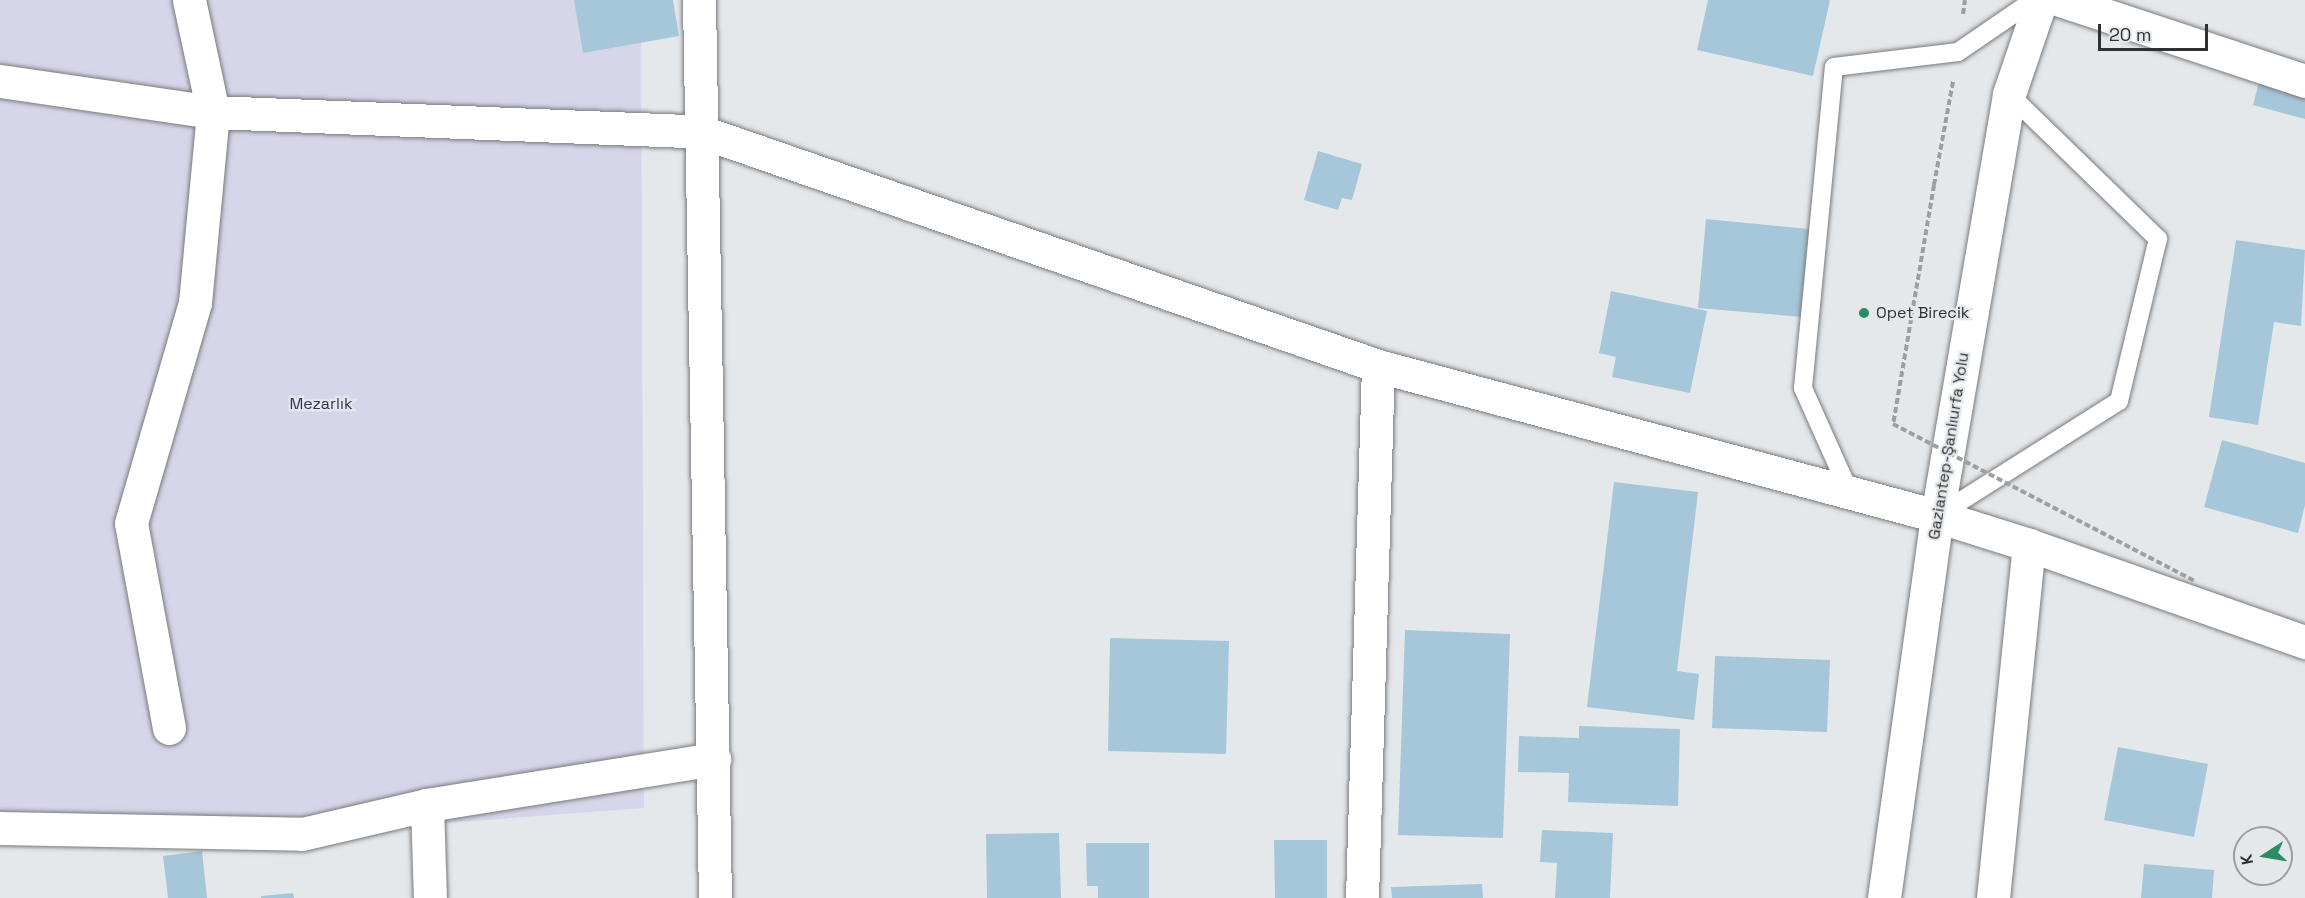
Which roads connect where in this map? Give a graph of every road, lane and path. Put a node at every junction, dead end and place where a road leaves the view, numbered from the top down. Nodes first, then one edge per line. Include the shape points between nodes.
1 (189, 0) edge
2 (699, 0) edge
3 (1965, 0) edge
4 (2034, 0) edge
5 (2041, 0) edge
6 (2060, 0) edge
7 (1958, 52) junction
8 (0, 81) edge
9 (2305, 81) edge
10 (2009, 94) junction
11 (213, 112) junction
12 (702, 132) junction
13 (1378, 366) junction
14 (1848, 491) junction
15 (1937, 516) junction
16 (2029, 545) junction
17 (2194, 580) dead end
18 (2305, 642) edge
19 (169, 728) dead end
20 (714, 759) junction
21 (427, 805) junction
22 (0, 828) edge
23 (430, 898) edge
24 (715, 898) edge
25 (1362, 898) edge
26 (1884, 898) edge
27 (1993, 898) edge

1 - 11 street
2 - 12 street
3 - 7 path
4 - 7 lane
5 - 10 street, Gaziantep-Şanlıurfa Yolu
6 - 9 street
7 - 14 lane via 1834,67 1803,388
7 - 17 path, bridge via 1893,424
8 - 11 street
10 - 15 street, Gaziantep-Şanlıurfa Yolu
10 - 15 lane via 2158,239 2119,401
11 - 12 street
11 - 19 street via 195,303 131,524
12 - 13 street
12 - 20 street
13 - 14 street
13 - 25 street
14 - 15 street
15 - 16 street
15 - 26 street, Gaziantep-Şanlıurfa Yolu
16 - 18 street
16 - 27 street
20 - 21 street
20 - 24 street
21 - 22 street via 302,834
21 - 23 street

